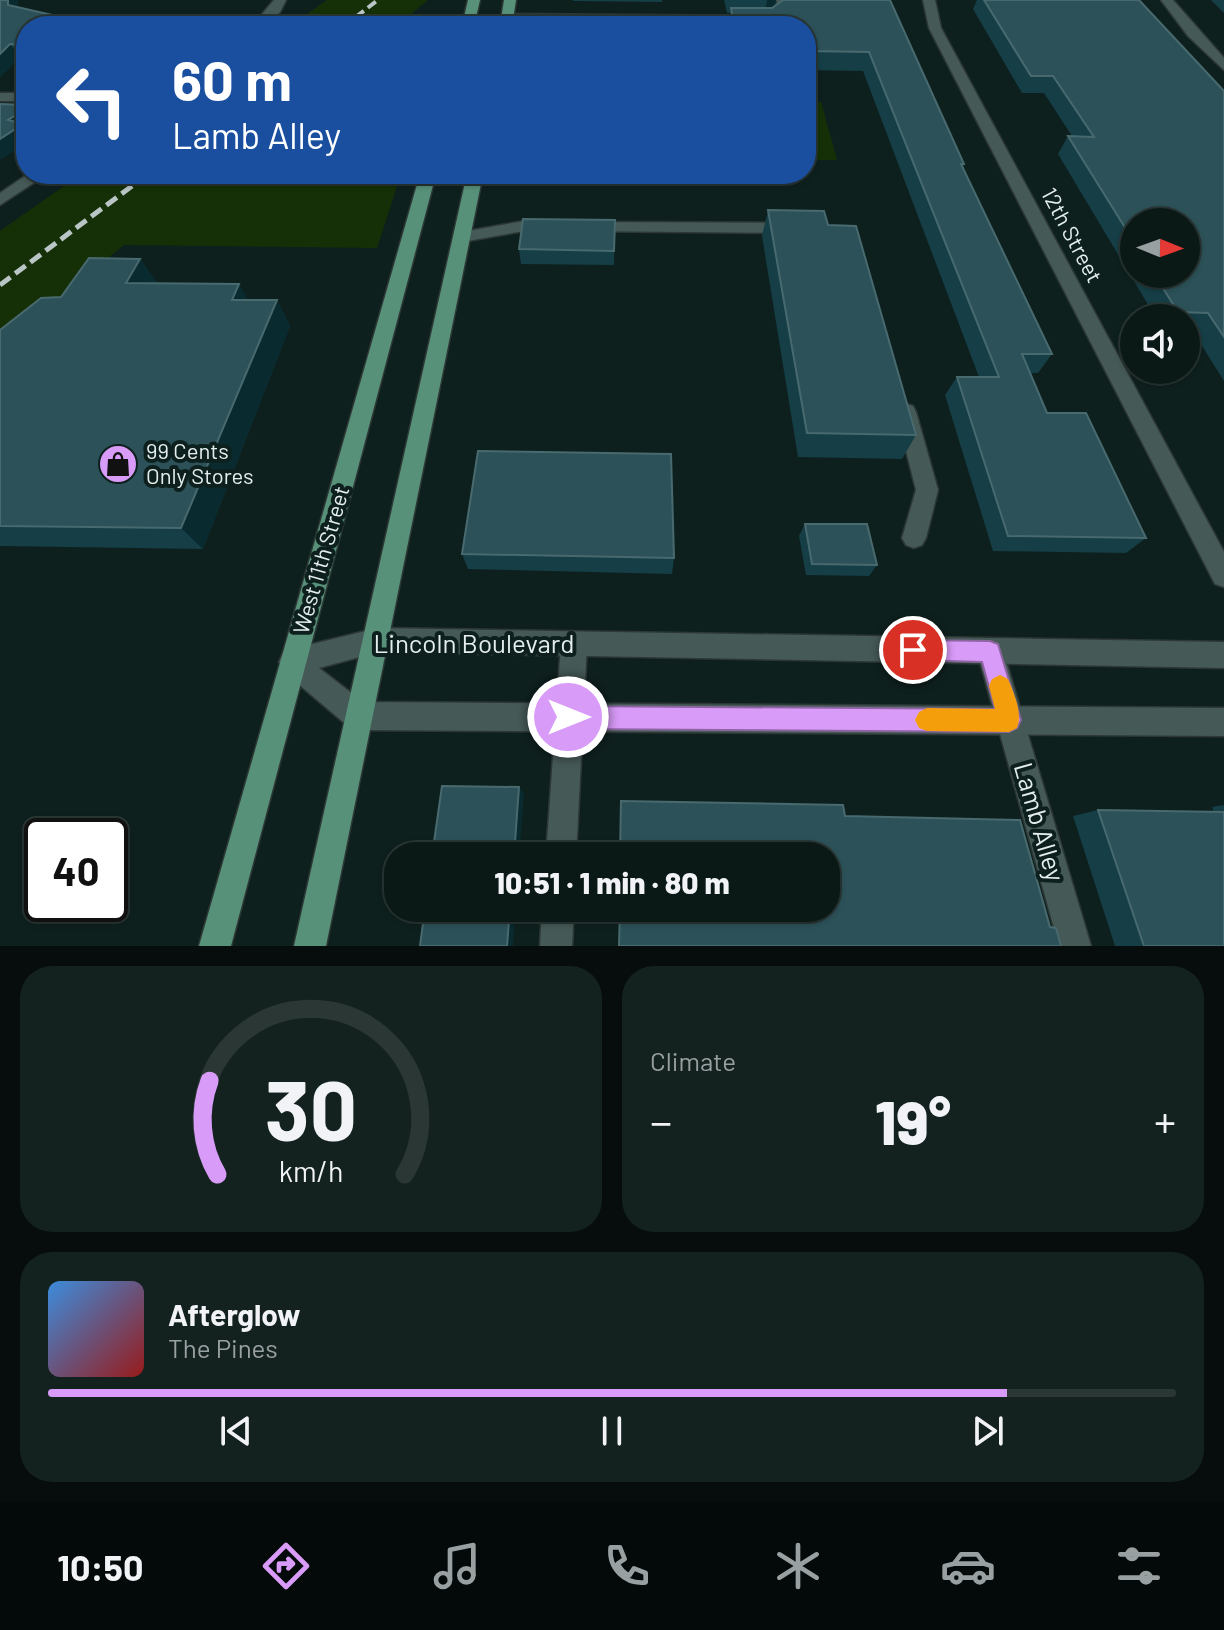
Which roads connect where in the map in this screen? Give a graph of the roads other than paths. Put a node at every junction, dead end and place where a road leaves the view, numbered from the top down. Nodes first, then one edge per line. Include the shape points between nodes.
1 (280, 0) edge
2 (782, 0) edge
3 (929, 0) edge
4 (1167, 0) edge
5 (269, 16) edge
6 (775, 16) edge
7 (1224, 66) edge
8 (24, 184) edge
9 (425, 184) edge
10 (473, 184) edge
11 (0, 200) edge
12 (812, 229) edge
13 (462, 237) junction
14 (903, 401) edge
15 (914, 538) dead end
16 (1224, 576) edge
17 (378, 640) junction
18 (574, 644) junction
19 (990, 651) junction
20 (1224, 655) edge
21 (292, 662) junction
22 (358, 716) junction
23 (568, 717) junction
24 (1009, 720) junction
25 (1224, 722) edge
26 (562, 842) edge
27 (557, 922) edge
28 (215, 946) edge
29 (310, 946) edge
30 (556, 946) edge
31 (1075, 946) edge

1 - 5 street
2 - 6 street via 785,9
3 - 16 street, 12th Street via 935,28
4 - 7 street
8 - 11 street
9 - 21 main road, West 11th Street
10 - 13 main road
12 - 13 street via 524,226
13 - 17 main road
14 - 15 street via 927,490
17 - 18 street, Lincoln Boulevard
17 - 21 street, Lincoln Boulevard
17 - 22 main road
18 - 19 street, Lincoln Boulevard
18 - 23 street
19 - 20 street, Lincoln Boulevard
19 - 24 street, Lamb Alley
21 - 22 street
21 - 28 main road, West 11th Street
22 - 23 street
22 - 29 main road
23 - 24 street
23 - 26 street
24 - 25 street
24 - 31 street, Lamb Alley
27 - 30 street

